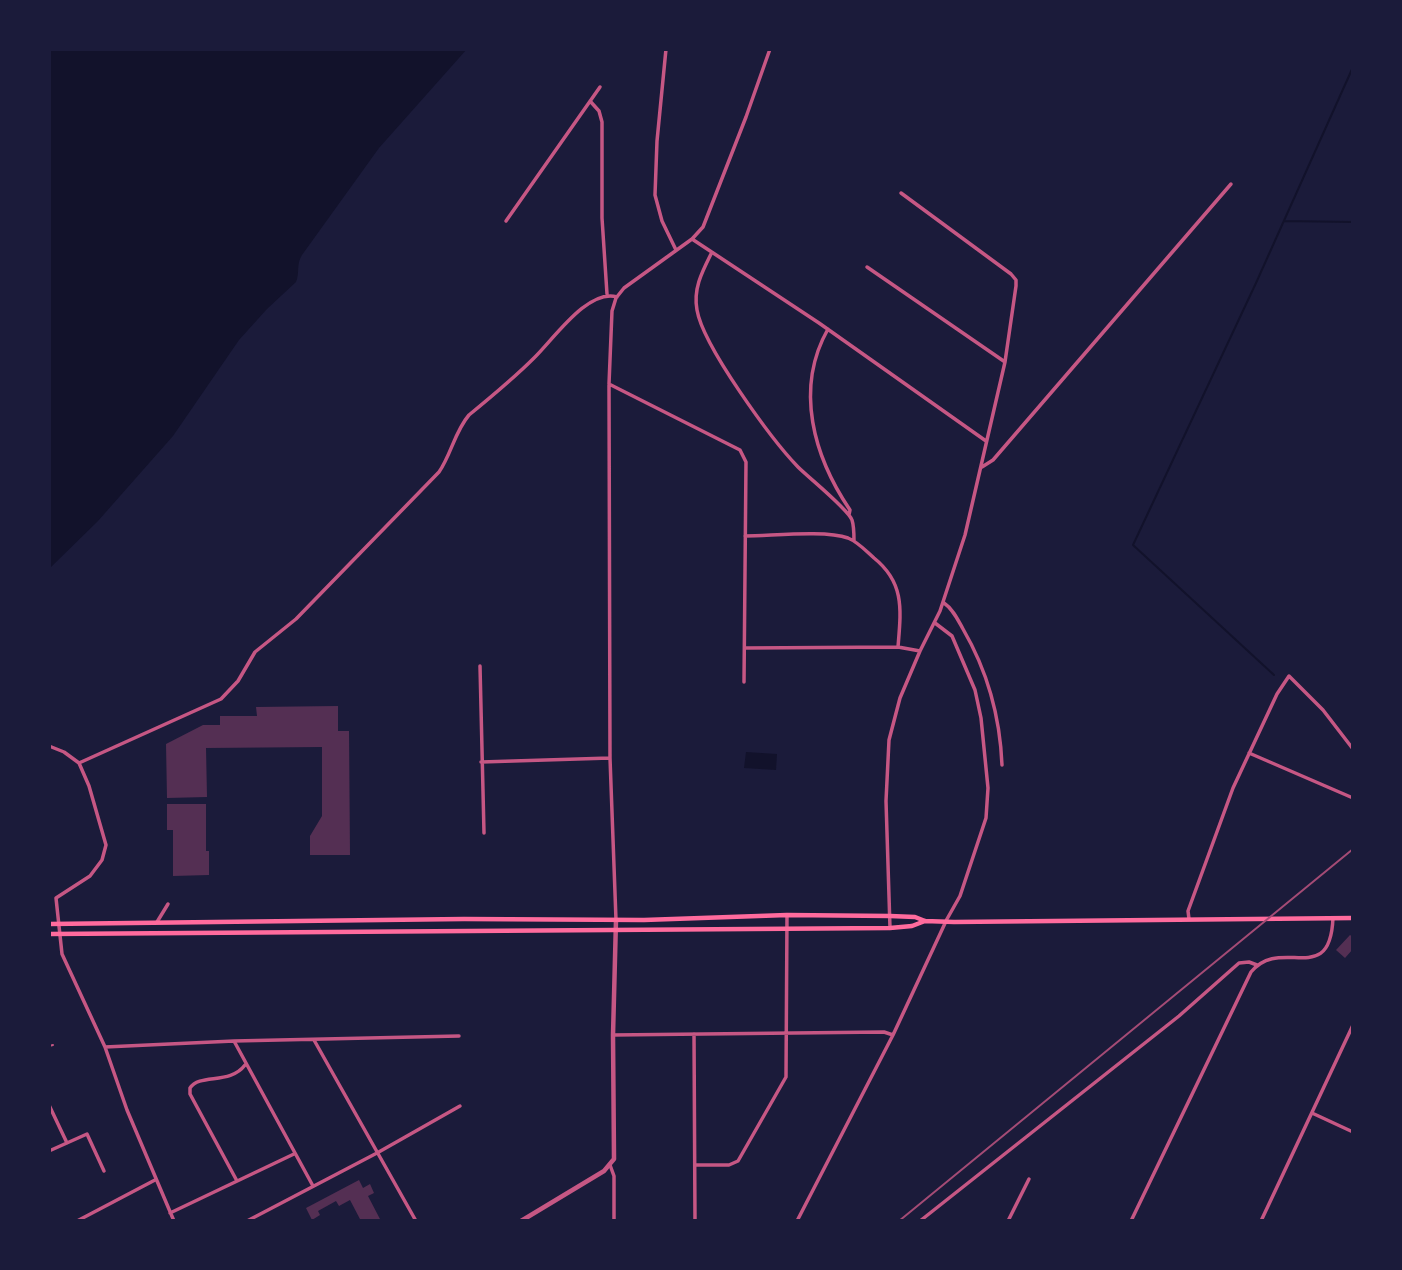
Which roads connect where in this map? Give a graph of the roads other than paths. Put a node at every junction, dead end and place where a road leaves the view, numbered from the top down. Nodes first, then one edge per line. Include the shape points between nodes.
1 (666, 49) edge
2 (769, 49) edge
3 (600, 86) dead end
4 (590, 101) junction
5 (1231, 184) dead end
6 (901, 193) dead end
7 (506, 221) dead end
8 (692, 239) junction
9 (676, 250) junction
10 (712, 254) junction
11 (867, 267) dead end
12 (607, 294) junction
13 (617, 296) junction
14 (828, 330) junction
15 (1005, 362) junction
16 (609, 384) junction
17 (986, 441) junction
18 (982, 467) junction
19 (849, 515) junction
20 (745, 537) junction
21 (854, 541) junction
22 (943, 603) junction
23 (934, 623) junction
24 (898, 647) junction
25 (746, 648) junction
26 (920, 652) junction
27 (480, 666) dead end
28 (744, 682) dead end
29 (49, 746) edge
30 (1353, 749) edge
31 (1249, 752) junction
32 (610, 758) junction
33 (481, 762) junction
34 (79, 763) junction
35 (1002, 765) dead end
36 (1353, 798) edge
37 (484, 833) dead end
38 (168, 904) dead end
39 (786, 915) junction
40 (890, 916) junction
41 (1334, 918) junction
42 (1353, 918) edge
43 (1189, 919) junction
44 (616, 920) junction
45 (925, 921) junction
46 (157, 922) junction
47 (945, 922) junction
48 (57, 923) junction
49 (49, 924) edge
50 (787, 927) junction
51 (890, 928) junction
52 (615, 930) junction
53 (49, 934) edge
54 (59, 934) junction
55 (1257, 965) junction
56 (1353, 1026) edge
57 (788, 1032) junction
58 (694, 1034) junction
59 (613, 1035) junction
60 (893, 1035) junction
61 (459, 1036) dead end
62 (314, 1040) junction
63 (234, 1041) junction
64 (1345, 1044) junction
65 (1353, 1046) edge
66 (105, 1047) junction
67 (245, 1065) junction
68 (49, 1105) edge
69 (460, 1106) dead end
70 (1312, 1113) junction
71 (1353, 1132) edge
72 (67, 1143) junction
73 (49, 1151) edge
74 (377, 1153) junction
75 (294, 1154) junction
76 (696, 1165) junction
77 (610, 1166) junction
78 (104, 1171) dead end
79 (1029, 1179) dead end
80 (155, 1180) junction
81 (237, 1181) junction
82 (313, 1187) junction
83 (170, 1213) junction
84 (77, 1221) edge
85 (174, 1221) edge
86 (247, 1221) edge
87 (416, 1221) edge
88 (521, 1221) edge
89 (614, 1221) edge
90 (695, 1221) edge
91 (797, 1221) edge
92 (920, 1221) edge
93 (1008, 1221) edge
94 (1131, 1221) edge
95 (1261, 1221) edge

1 - 9 street via 655,195
2 - 8 street via 715,200 703,228
3 - 4 street
4 - 7 street
4 - 12 street via 602,122
5 - 18 street via 993,460
6 - 15 street via 1016,280
8 - 9 street
8 - 10 street
9 - 13 street
10 - 14 street
10 - 19 street via 696,296 699,319 712,346 774,440
11 - 15 street
12 - 13 street
12 - 34 street via 572,317 469,415 439,472 296,619 255,652 221,699
13 - 16 street via 612,310
14 - 17 street
14 - 19 street via 814,361 812,417 819,453
15 - 17 street
16 - 20 street via 742,452 746,462
16 - 32 street
17 - 18 street
18 - 22 street
19 - 21 street
20 - 21 street via 830,535
20 - 25 street
21 - 24 street via 895,581 900,608
22 - 23 street
22 - 35 street via 965,633 990,687
23 - 26 street
23 - 47 street via 952,636 975,690 989,801 970,872
24 - 25 street
24 - 26 street
25 - 28 street
26 - 40 street via 900,698 889,740
27 - 33 street
29 - 34 street
30 - 31 street via 1289,677
31 - 36 street
31 - 43 street via 1192,898
32 - 33 street
32 - 44 street
33 - 37 street
34 - 48 street via 106,850 90,876 57,898
38 - 46 street
39 - 40 main road
39 - 44 main road
39 - 50 street
40 - 45 main road
40 - 51 street
41 - 42 main road
41 - 43 main road
41 - 55 street via 1332,939 1325,950 1310,957 1272,957
43 - 47 main road
44 - 46 main road
44 - 52 street
45 - 47 main road
45 - 51 main road
46 - 48 main road
47 - 60 street
48 - 49 main road
48 - 54 street
50 - 51 main road
50 - 52 main road
50 - 57 street
52 - 54 main road
52 - 59 street
53 - 54 main road
54 - 66 street via 62,954
55 - 92 street via 1239,963
55 - 94 street via 1242,987
56 - 64 street
57 - 58 street
57 - 60 street
57 - 76 street via 786,1077 740,1159 729,1165
58 - 59 street
58 - 76 street
59 - 77 street via 614,1156
60 - 91 street
61 - 62 street
62 - 63 street
62 - 74 street
63 - 66 street
63 - 67 street
64 - 65 street
64 - 70 street
66 - 80 street
67 - 75 street
67 - 81 street via 228,1077 190,1088
68 - 72 street
69 - 74 street
70 - 71 street
70 - 95 street
72 - 73 street
72 - 78 street via 87,1134
74 - 82 street
74 - 87 street
75 - 81 street
75 - 82 street
76 - 90 street
77 - 88 street
77 - 89 street
79 - 93 street
80 - 83 street
80 - 84 street
81 - 83 street
82 - 86 street
83 - 85 street

